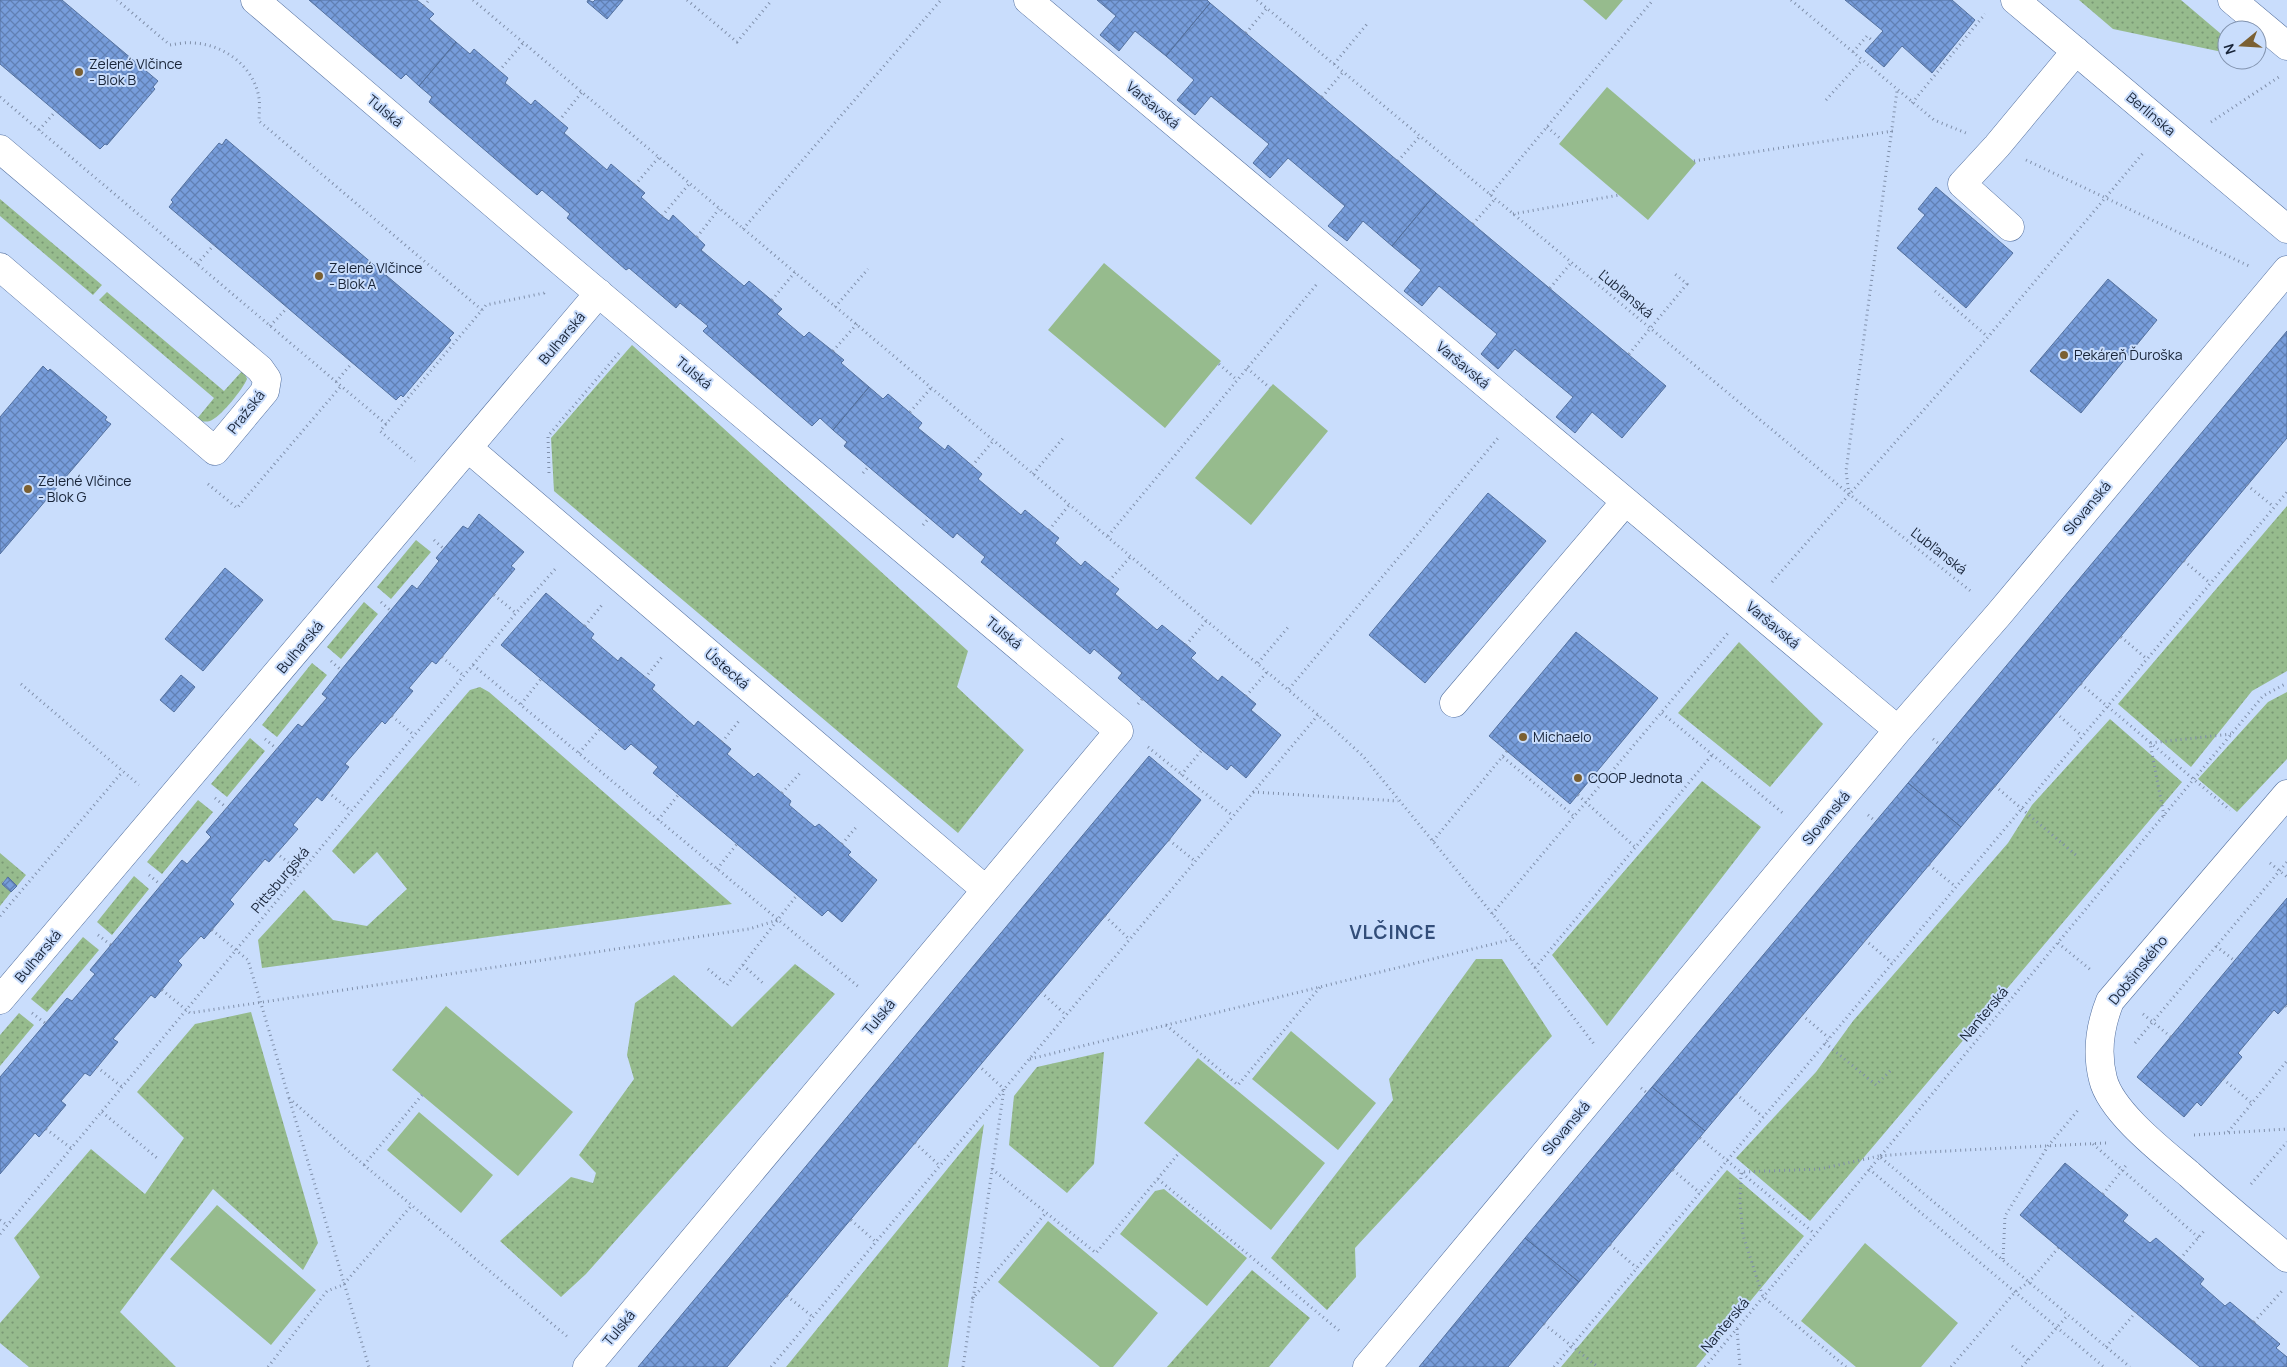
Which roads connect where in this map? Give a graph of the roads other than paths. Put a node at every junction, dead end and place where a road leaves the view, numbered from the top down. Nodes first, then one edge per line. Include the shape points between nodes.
1 (255, 0) edge
2 (1028, 0) edge
3 (2232, 0) edge
4 (2003, 4) edge
5 (2287, 46) edge
6 (2076, 51) junction
7 (0, 149) edge
8 (2010, 227) dead end
9 (2287, 229) edge
10 (0, 267) edge
11 (2287, 270) edge
12 (599, 293) junction
13 (468, 448) junction
14 (1625, 502) junction
15 (1454, 703) dead end
16 (1898, 730) junction
17 (2287, 794) edge
18 (986, 890) junction
19 (0, 1000) edge
20 (2287, 1258) edge
21 (590, 1363) edge
22 (1367, 1367) edge

1 - 12 street, Tulská
2 - 14 street, Varšavská
3 - 5 street
4 - 6 street, Berlínska
6 - 8 street via 1962,184
6 - 9 street, Berlínska
7 - 10 street, Pražská via 260,370 267,379 265,391 216,451
11 - 16 street, Slovanská
12 - 13 street, Bulharská
12 - 18 street, Tulská via 1120,731
13 - 18 street, Ústecká
13 - 19 street, Bulharská
14 - 15 street
14 - 16 street, Varšavská
16 - 22 street, Slovanská
17 - 20 street, Dobšinského via 2110,1001 2102,1020 2099,1049 2103,1080 2116,1102 2148,1139
18 - 21 street, Tulská

